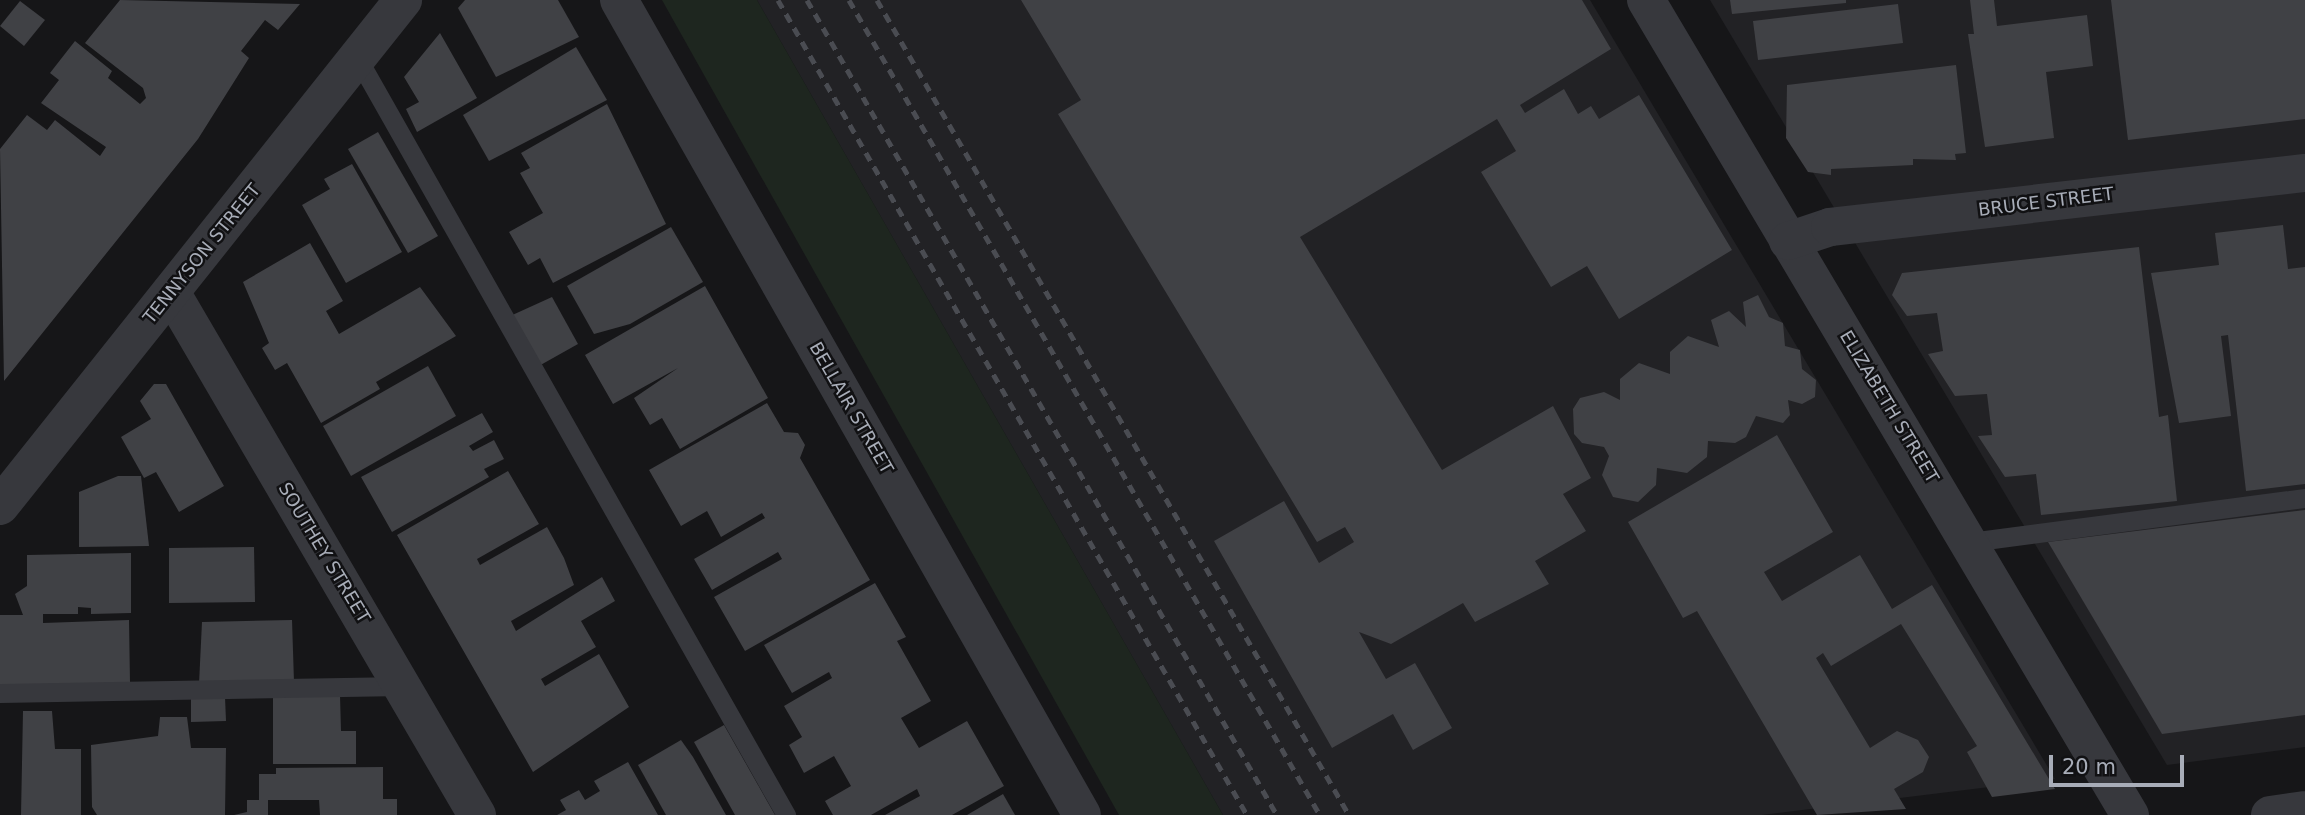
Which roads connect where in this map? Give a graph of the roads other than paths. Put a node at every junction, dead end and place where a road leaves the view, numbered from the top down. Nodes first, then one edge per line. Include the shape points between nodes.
1 (402, 0) edge
2 (619, 0) edge
3 (1646, 0) edge
4 (358, 59) junction
5 (2305, 173) edge
6 (1788, 241) junction
7 (171, 292) junction
8 (2305, 498) edge
9 (0, 506) edge
10 (1970, 542) junction
11 (403, 686) junction
12 (0, 693) edge
13 (2305, 810) edge
14 (477, 815) edge
15 (786, 815) edge
16 (1082, 815) edge
17 (2130, 815) edge
18 (2270, 815) edge

1 - 4 street, TENNYSON STREET
2 - 16 street, BELLAIR STREET
3 - 6 street, ELIZABETH STREET
4 - 7 street, TENNYSON STREET
4 - 15 lane
5 - 6 street, BRUCE STREET via 1830,227
6 - 10 street, ELIZABETH STREET
7 - 9 street, TENNYSON STREET
7 - 11 street, SOUTHEY STREET
8 - 10 lane
10 - 17 street, ELIZABETH STREET
11 - 12 lane
11 - 14 street, SOUTHEY STREET
13 - 18 street

